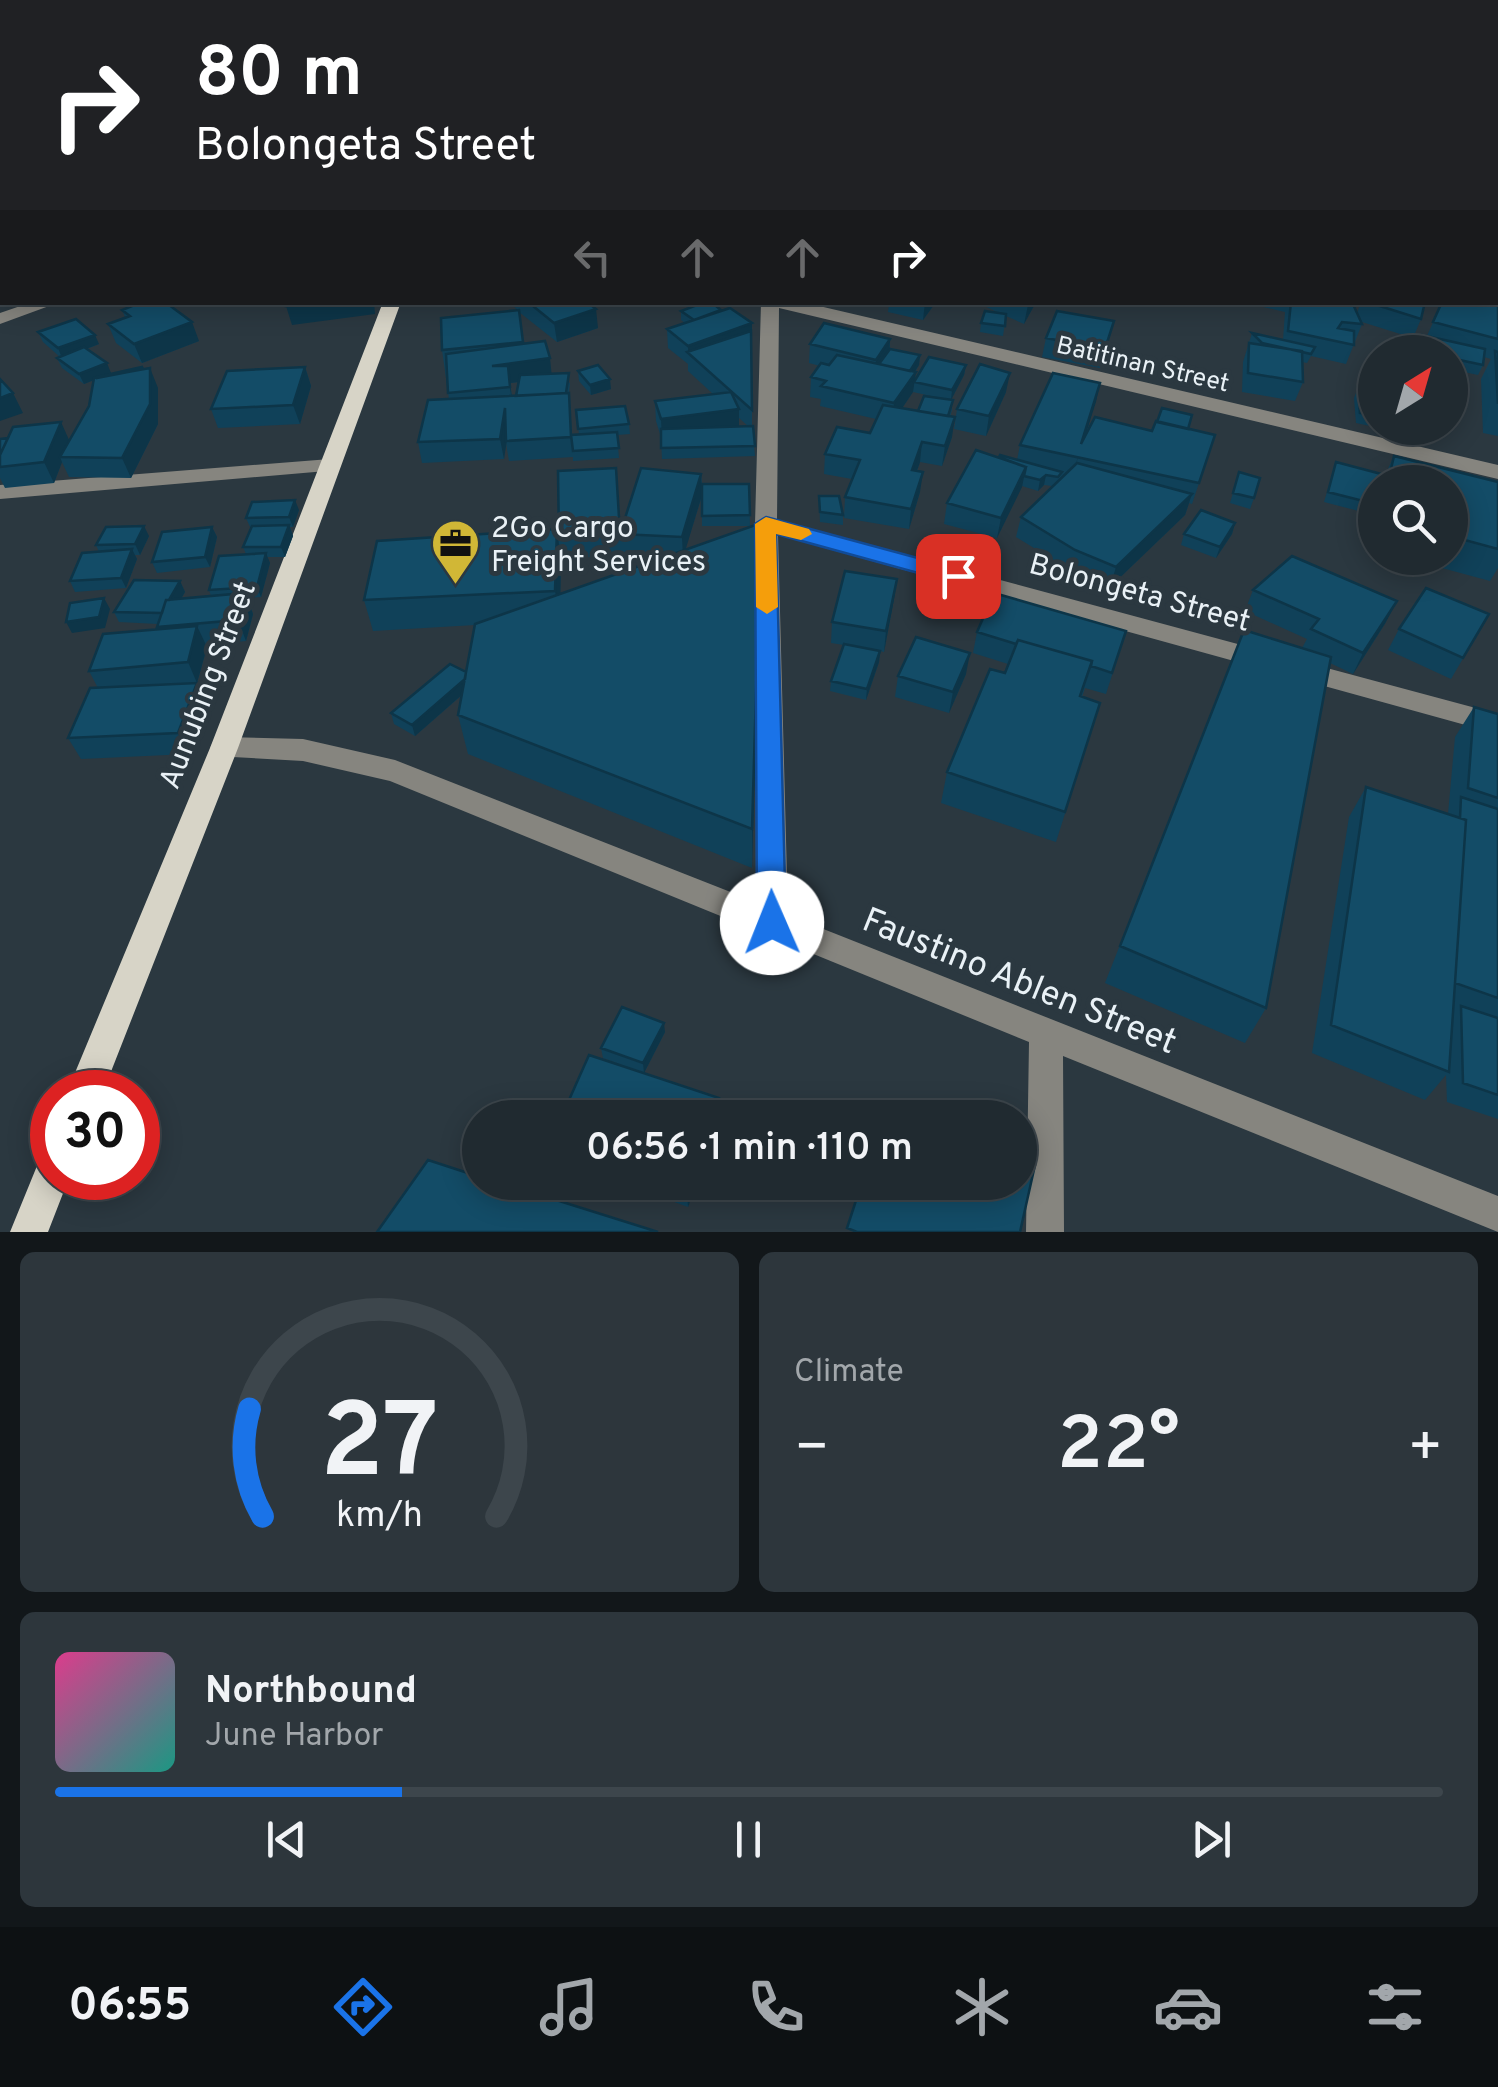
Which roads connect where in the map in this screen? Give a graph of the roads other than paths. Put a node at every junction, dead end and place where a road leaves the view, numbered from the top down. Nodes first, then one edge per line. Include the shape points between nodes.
1 (42, 305) edge
2 (391, 305) edge
3 (773, 305) edge
4 (786, 305) edge
5 (0, 319) edge
6 (330, 466) junction
7 (1498, 472) edge
8 (0, 492) edge
9 (766, 524) junction
10 (1498, 724) edge
11 (224, 748) junction
12 (772, 923) junction
13 (1046, 1034) junction
14 (95, 1070) edge
15 (42, 1200) edge
16 (1498, 1215) edge
17 (29, 1232) edge
18 (1045, 1232) edge

1 - 5 street
2 - 6 main road, Aunubing Street
3 - 9 street
4 - 7 street, Batitinan Street
6 - 8 street
6 - 11 main road, Aunubing Street
9 - 10 street, Bolongeta Street
9 - 12 street
11 - 12 street, Faustino Ablen Street via 303,750 395,770
11 - 14 main road, Aunubing Street
12 - 13 street, Faustino Ablen Street
13 - 16 street, Faustino Ablen Street
13 - 18 street
15 - 17 main road

